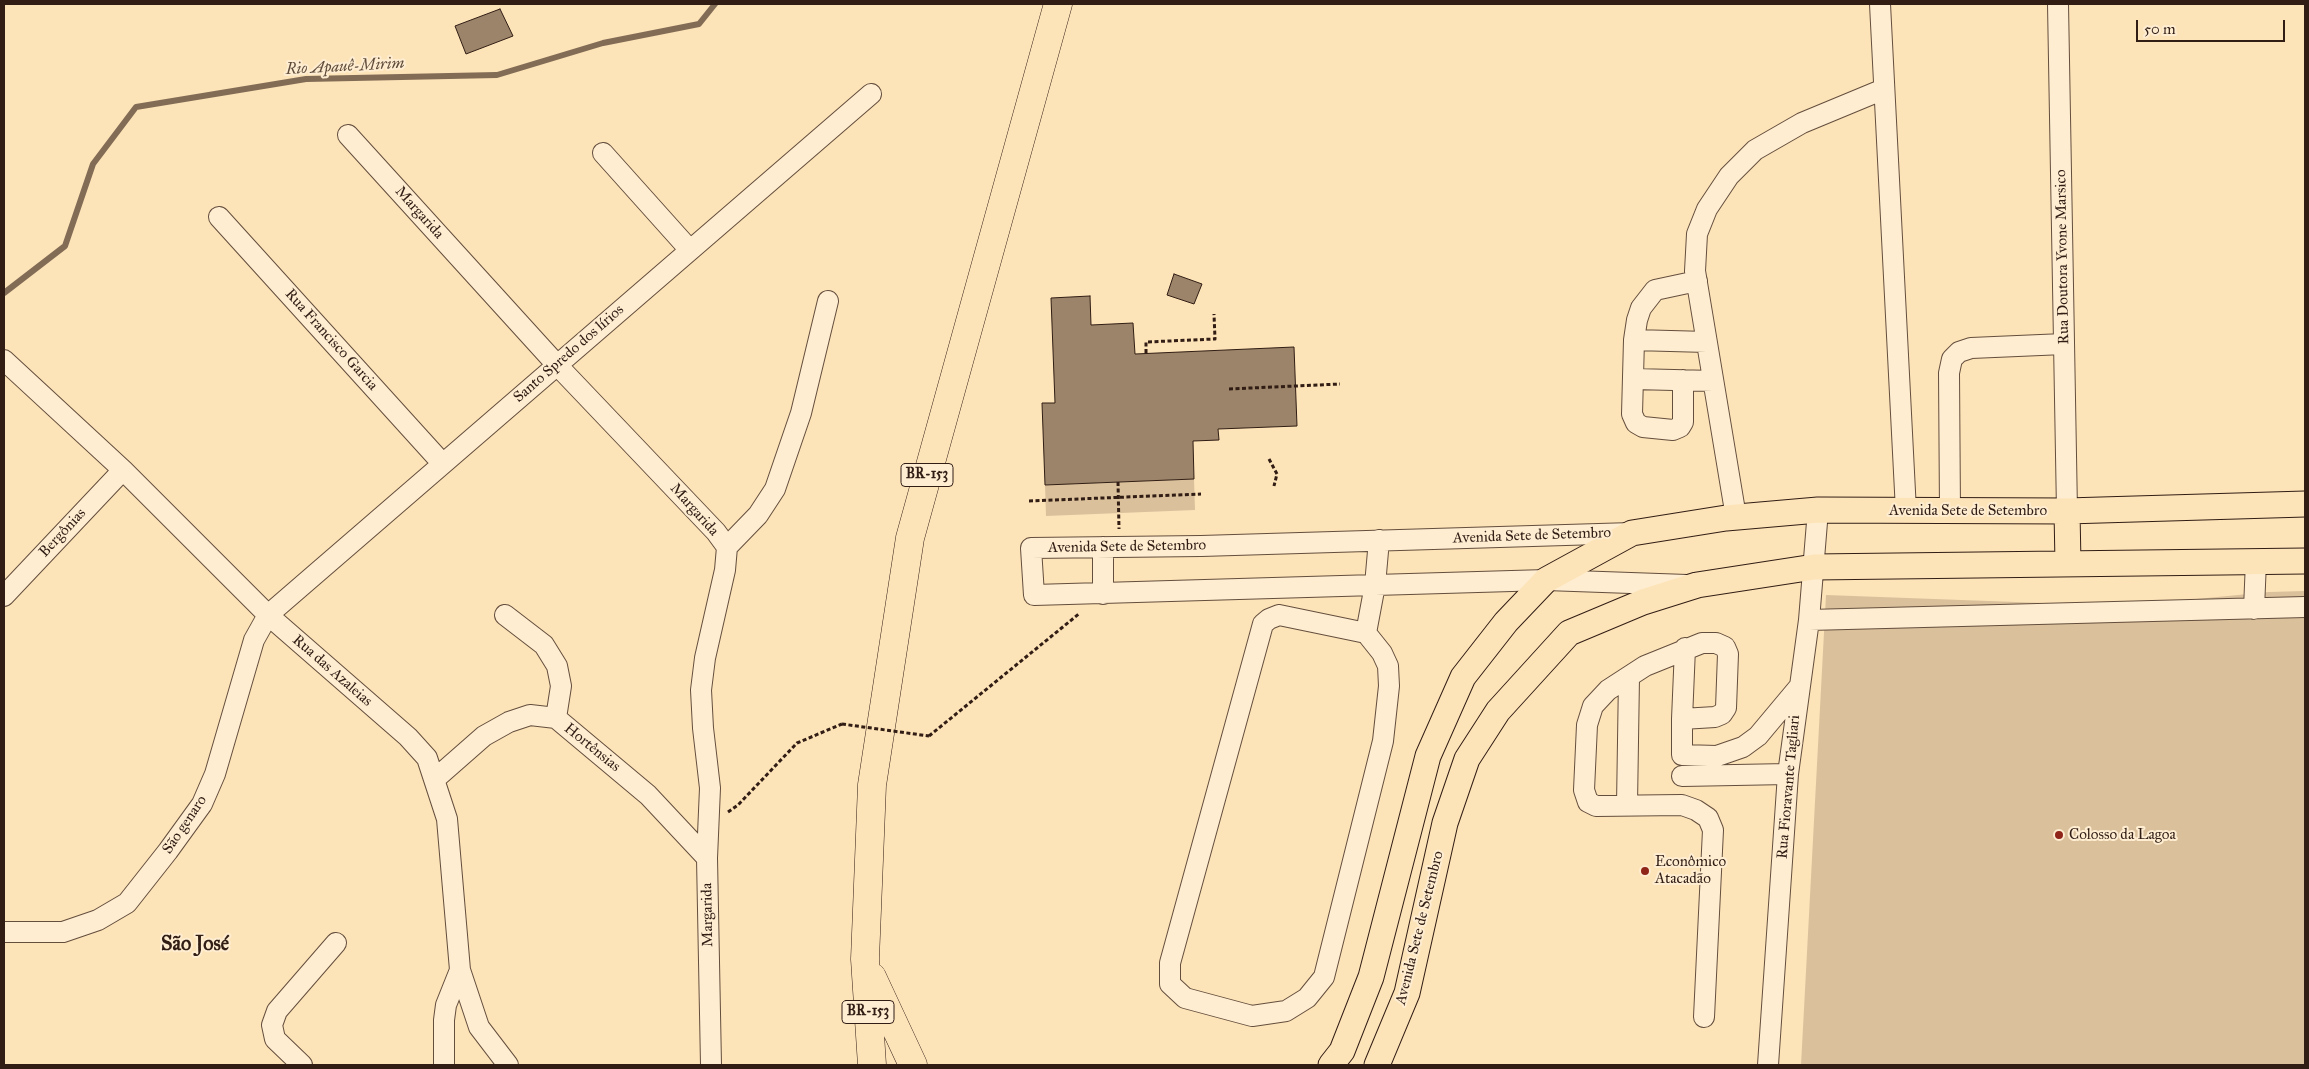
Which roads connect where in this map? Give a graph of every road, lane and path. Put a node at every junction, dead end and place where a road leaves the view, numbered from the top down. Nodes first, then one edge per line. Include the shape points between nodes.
1 (1058, 4) edge
2 (1880, 4) edge
3 (2058, 4) edge
4 (1884, 89) junction
5 (871, 94) dead end
6 (348, 134) dead end
7 (603, 153) dead end
8 (219, 217) dead end
9 (690, 249) junction
10 (1697, 281) junction
11 (828, 301) dead end
12 (1214, 314) dead end
13 (1634, 340) junction
14 (1707, 342) junction
15 (2064, 344) junction
16 (1146, 353) dead end
17 (4, 360) edge
18 (557, 365) junction
19 (1634, 379) junction
20 (1683, 380) junction
21 (1713, 381) junction
22 (1340, 384) dead end
23 (1229, 389) dead end
24 (1269, 459) dead end
25 (442, 463) junction
26 (123, 470) junction
27 (1118, 482) dead end
28 (1274, 486) dead end
29 (1201, 494) dead end
30 (1119, 497) junction
31 (1029, 500) dead end
32 (2305, 504) edge
33 (1818, 510) junction
34 (1906, 511) junction
35 (1950, 511) junction
36 (2067, 511) junction
37 (1736, 517) junction
38 (1632, 533) junction
39 (1380, 540) junction
40 (1111, 547) junction
41 (726, 548) junction
42 (2305, 561) edge
43 (2256, 562) junction
44 (2068, 564) junction
45 (1814, 568) junction
46 (1546, 580) junction
47 (1375, 585) junction
48 (1697, 585) junction
49 (1103, 594) junction
50 (4, 596) edge
51 (2305, 607) edge
52 (2254, 609) junction
53 (505, 614) dead end
54 (268, 615) junction
55 (1809, 620) junction
56 (1366, 633) junction
57 (1685, 648) junction
58 (1629, 677) junction
59 (1798, 687) junction
60 (556, 718) junction
61 (1682, 719) junction
62 (1682, 755) junction
63 (1788, 774) junction
64 (1682, 776) junction
65 (435, 779) junction
66 (1628, 805) junction
67 (1682, 805) junction
68 (710, 823) junction
69 (707, 858) junction
70 (4, 932) edge
71 (336, 943) dead end
72 (864, 959) junction
73 (460, 970) junction
74 (1704, 1017) dead end
75 (302, 1065) edge
76 (444, 1065) edge
77 (508, 1065) edge
78 (711, 1065) edge
79 (872, 1065) edge
80 (912, 1065) edge
81 (1331, 1065) edge
82 (1377, 1065) edge
83 (1768, 1065) edge

1 - 72 highway, BR-153 via 910,538 872,785
2 - 4 street
3 - 15 street, Rua Doutora Yvone Marsico
4 - 10 street via 1802,123 1755,150 1729,176 1707,209 1697,234
4 - 34 street
5 - 9 street, Santo Spredo dos lírios
6 - 18 street, Margarida
7 - 9 street
8 - 25 street, Rua Francisco Garcia
9 - 18 street, Santo Spredo dos lírios
10 - 13 street via 1655,290 1637,320
10 - 14 street
11 - 41 street via 801,413 775,489 758,515
12 - 16 path via 1215,339 1146,342
13 - 14 street
13 - 19 street
14 - 21 street
15 - 35 street via 1971,348 1958,352 1952,360 1949,373
15 - 36 street, Rua Doutora Yvone Marsico
17 - 26 street, Rua das Azaleias
18 - 25 street, Santo Spredo dos lírios
18 - 41 street, Margarida via 702,517
19 - 20 street
19 - 20 street via 1632,414 1636,423 1643,427 1673,430 1680,428 1683,422
20 - 21 street
21 - 37 street
22 - 23 path
24 - 28 path via 1277,474
25 - 54 street, Santo Spredo dos lírios
26 - 50 street, Bergônias
26 - 54 street, Rua das Azaleias
27 - 30 path
29 - 30 path
30 - 31 path
30 - 40 path
32 - 36 main road, Avenida Sete de Setembro
33 - 34 main road, Avenida Sete de Setembro
33 - 37 main road, Avenida Sete de Setembro
33 - 45 street, Rua Fioravante Tagliari
34 - 35 main road, Avenida Sete de Setembro
35 - 36 main road, Avenida Sete de Setembro
36 - 44 main road
37 - 38 main road, Avenida Sete de Setembro
38 - 39 street, Avenida Sete de Setembro
38 - 46 main road, Avenida Sete de Setembro
39 - 40 street, Avenida Sete de Setembro
39 - 47 street
40 - 49 street
40 - 49 street, Avenida Sete de Setembro via 1031,548 1034,595
41 - 68 street, Margarida via 726,570 704,658 701,690
42 - 43 main road, Avenida Sete de Setembro
43 - 44 main road, Avenida Sete de Setembro
43 - 52 street
44 - 45 main road, Avenida Sete de Setembro
45 - 48 main road, Avenida Sete de Setembro
45 - 55 street, Rua Fioravante Tagliari
46 - 47 street, Avenida Sete de Setembro
46 - 48 street, Avenida Sete de Setembro
46 - 81 main road, Avenida Sete de Setembro via 1506,622 1463,677 1428,756 1371,977 1342,1051
47 - 49 street, Avenida Sete de Setembro
47 - 56 street
48 - 82 main road, Avenida Sete de Setembro via 1643,602 1569,633 1498,711 1467,759 1445,823 1407,994
49 - 68 path, bridge via 929,736 842,724 797,744 738,805
51 - 52 street
52 - 55 street
53 - 60 street via 544,644 557,666 561,686
54 - 65 street, Rua das Azaleias via 408,737 427,758
54 - 70 street, São genaro via 254,640 215,774 202,804 127,903 98,920 63,932
55 - 59 street, Rua Fioravante Tagliari
56 - 56 street via 1388,666 1383,741 1324,977 1307,998 1286,1011 1252,1016 1185,998 1170,984 1170,963 1264,624 1269,618 1279,615
57 - 58 street
57 - 61 street
57 - 61 street via 1702,644 1725,647 1728,654 1726,708 1715,717
58 - 66 street
58 - 66 street via 1608,690 1593,706 1587,725 1584,790 1588,802 1596,806
59 - 62 street via 1758,736 1743,747 1717,756
59 - 63 street, Rua Fioravante Tagliari
60 - 65 street, Hortênsias via 530,715 509,722 484,736
60 - 69 street, Hortênsias via 648,795
61 - 62 street
62 - 64 street
63 - 64 street
63 - 83 street, Rua Fioravante Tagliari
64 - 67 street
65 - 73 street, Rua das Azaleias via 447,819
66 - 67 street
67 - 74 street via 1708,818 1713,830
68 - 69 street, Margarida
69 - 78 street, Margarida
71 - 75 street via 277,1011 272,1025 275,1039
72 - 79 highway, BR-153
72 - 80 highway
73 - 76 street via 446,1005
73 - 77 street, Rua das Azaleias via 479,1027

